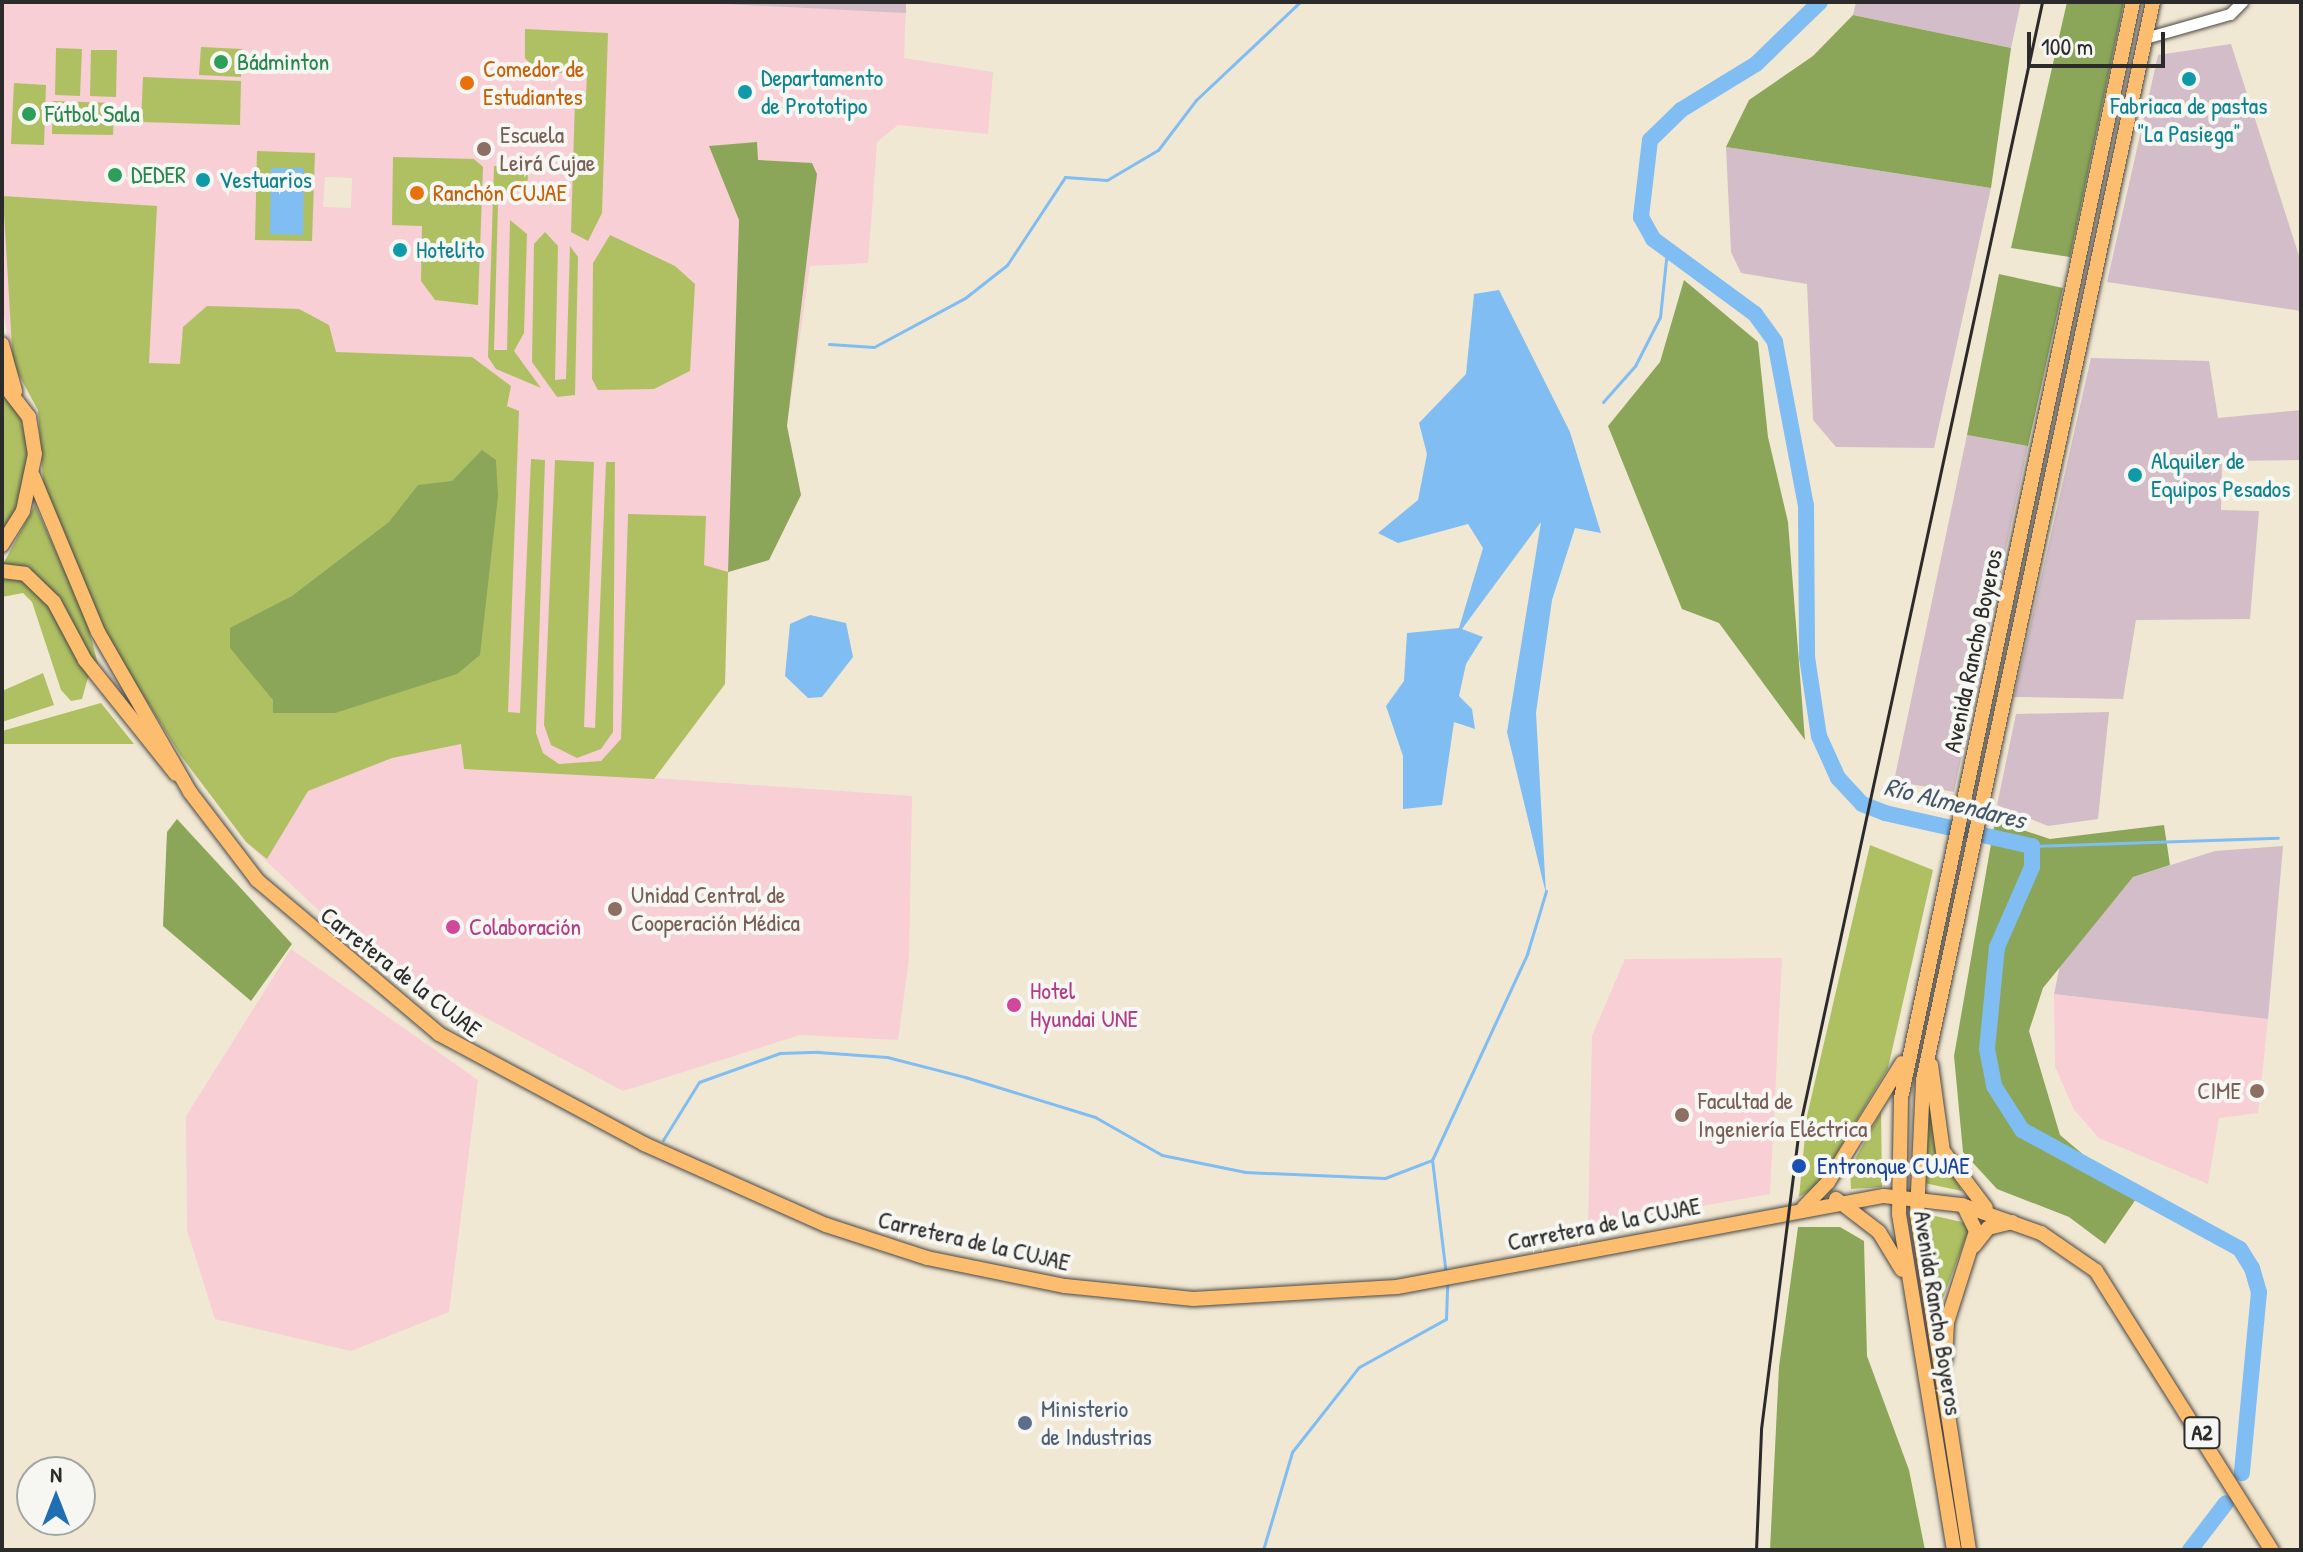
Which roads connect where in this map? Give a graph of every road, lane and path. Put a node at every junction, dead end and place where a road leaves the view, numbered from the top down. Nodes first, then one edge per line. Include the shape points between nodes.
1 (2133, 2) edge
2 (2153, 2) edge
3 (2242, 2) edge
4 (2145, 38) junction
5 (2, 344) edge
6 (2, 382) edge
7 (15, 392) junction
8 (33, 476) junction
9 (2, 545) edge
10 (2, 571) edge
11 (98, 632) junction
12 (103, 685) junction
13 (1978, 771) junction
14 (187, 787) junction
15 (1911, 1038) junction
16 (1929, 1040) junction
17 (1833, 1174) junction
18 (1916, 1195) junction
19 (1898, 1196) junction
20 (1839, 1202) junction
21 (1962, 1205) junction
22 (1804, 1207) junction
23 (1993, 1214) junction
24 (2015, 1222) junction
25 (1969, 1253) junction
26 (1913, 1309) junction
27 (1944, 1400) junction
28 (1954, 1550) edge
29 (1969, 1550) edge
30 (2272, 1550) edge

1 - 13 highway, Avenida Rancho Boyeros
2 - 4 highway, Avenida Rancho Boyeros
3 - 4 street via 2230,14
4 - 13 highway, Avenida Rancho Boyeros
5 - 7 highway
6 - 7 highway
7 - 8 highway via 29,417
8 - 9 highway
8 - 11 highway, Carretera de la CUJAE
10 - 12 highway, Carretera de la CUJAE via 38,584
11 - 12 highway
11 - 14 highway, Carretera de la CUJAE
12 - 14 highway, Carretera de la CUJAE
13 - 15 highway, Avenida Rancho Boyeros via 1942,895
13 - 16 highway, Avenida Rancho Boyeros
14 - 22 highway, Carretera de la CUJAE via 257,880 305,926 439,1034 644,1144 826,1225 943,1261 1126,1295 1268,1299 1426,1282
15 - 17 highway
15 - 19 highway, Avenida Rancho Boyeros
16 - 18 highway, Avenida Rancho Boyeros
16 - 23 highway via 1943,1151
17 - 20 highway
17 - 22 highway
18 - 19 highway, A2
18 - 21 highway, A2
18 - 27 highway, Avenida Rancho Boyeros
19 - 20 highway, Carretera de la CUJAE
19 - 26 highway, Avenida Rancho Boyeros
20 - 22 highway, Carretera de la CUJAE
20 - 26 highway via 1891,1247
21 - 23 highway, A2
21 - 25 highway via 1976,1221
23 - 24 highway, A2
24 - 25 highway via 1988,1228
24 - 30 highway, A2 via 2071,1251 2111,1288
25 - 27 highway via 1947,1322
26 - 28 highway, Avenida Rancho Boyeros
27 - 29 highway, Avenida Rancho Boyeros

